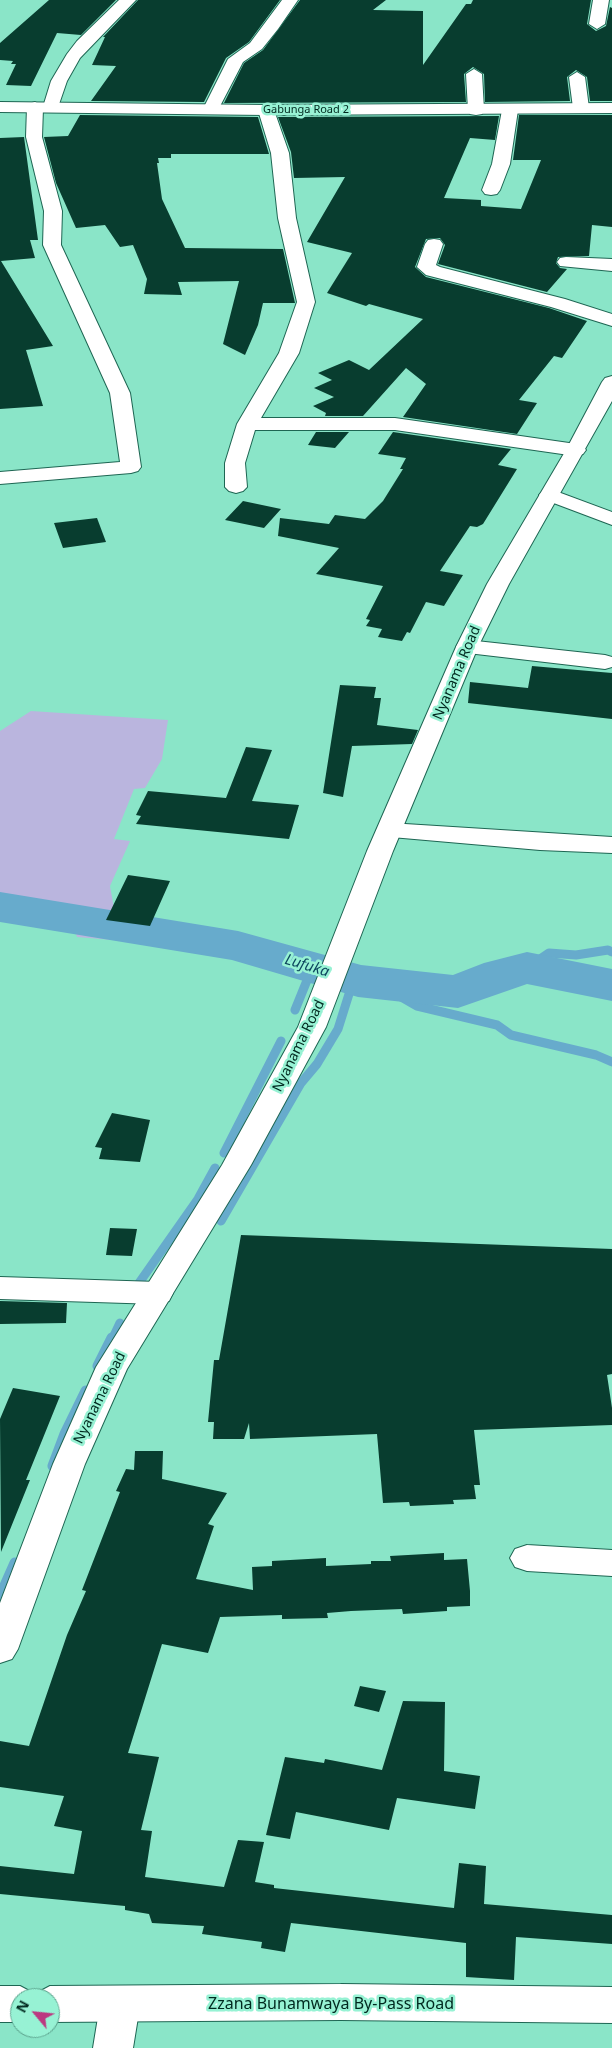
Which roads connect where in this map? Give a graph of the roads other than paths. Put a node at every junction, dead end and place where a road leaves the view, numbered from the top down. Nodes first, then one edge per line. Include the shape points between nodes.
1 (128, 0) edge
2 (290, 0) edge
3 (601, 0) edge
4 (597, 24) dead end
5 (474, 74) dead end
6 (577, 78) dead end
7 (0, 107) edge
8 (43, 107) junction
9 (581, 108) junction
10 (612, 108) edge
11 (211, 110) junction
12 (266, 110) junction
13 (476, 110) junction
14 (510, 110) junction
15 (491, 190) dead end
16 (434, 244) dead end
17 (566, 262) dead end
18 (612, 265) edge
19 (612, 320) edge
20 (612, 382) edge
21 (247, 424) junction
22 (576, 450) junction
23 (0, 478) edge
24 (236, 486) dead end
25 (550, 495) junction
26 (612, 519) edge
27 (467, 647) junction
28 (604, 662) dead end
29 (389, 831) junction
30 (612, 845) edge
31 (0, 1288) edge
32 (158, 1293) junction
33 (527, 1558) dead end
34 (612, 1563) edge
35 (0, 1649) edge
36 (60, 2004) edge
37 (120, 2005) junction
38 (612, 2005) edge
39 (113, 2048) edge

1 - 8 street via 73,57
2 - 11 street via 256,46 236,59
3 - 4 street
5 - 13 street
6 - 9 street
7 - 8 street, Gabunga Road 2
8 - 11 street, Gabunga Road 2
8 - 23 street via 34,137 53,211 52,245 120,393 132,466
9 - 10 street, Gabunga Road 2
9 - 14 street, Gabunga Road 2
11 - 12 street, Gabunga Road 2
12 - 13 street, Gabunga Road 2
12 - 21 street via 280,153 287,218 306,302 289,353
13 - 14 street, Gabunga Road 2
14 - 15 street via 501,164
16 - 19 street via 426,267 432,271
17 - 18 street
20 - 22 street, Nyanama Road
21 - 22 street via 395,424
21 - 24 street via 235,463
22 - 25 street, Nyanama Road
25 - 26 street
25 - 27 street, Nyanama Road via 498,584
27 - 28 street
27 - 29 street, Nyanama Road
29 - 30 street
29 - 32 street, Nyanama Road via 312,1027 236,1165
31 - 32 street
32 - 35 street, Nyanama Road via 112,1367 73,1455
33 - 34 street
36 - 37 street, Zzana Bunamwaya By-Pass Road
37 - 38 street, Zzana Bunamwaya By-Pass Road via 341,2002
37 - 39 street

